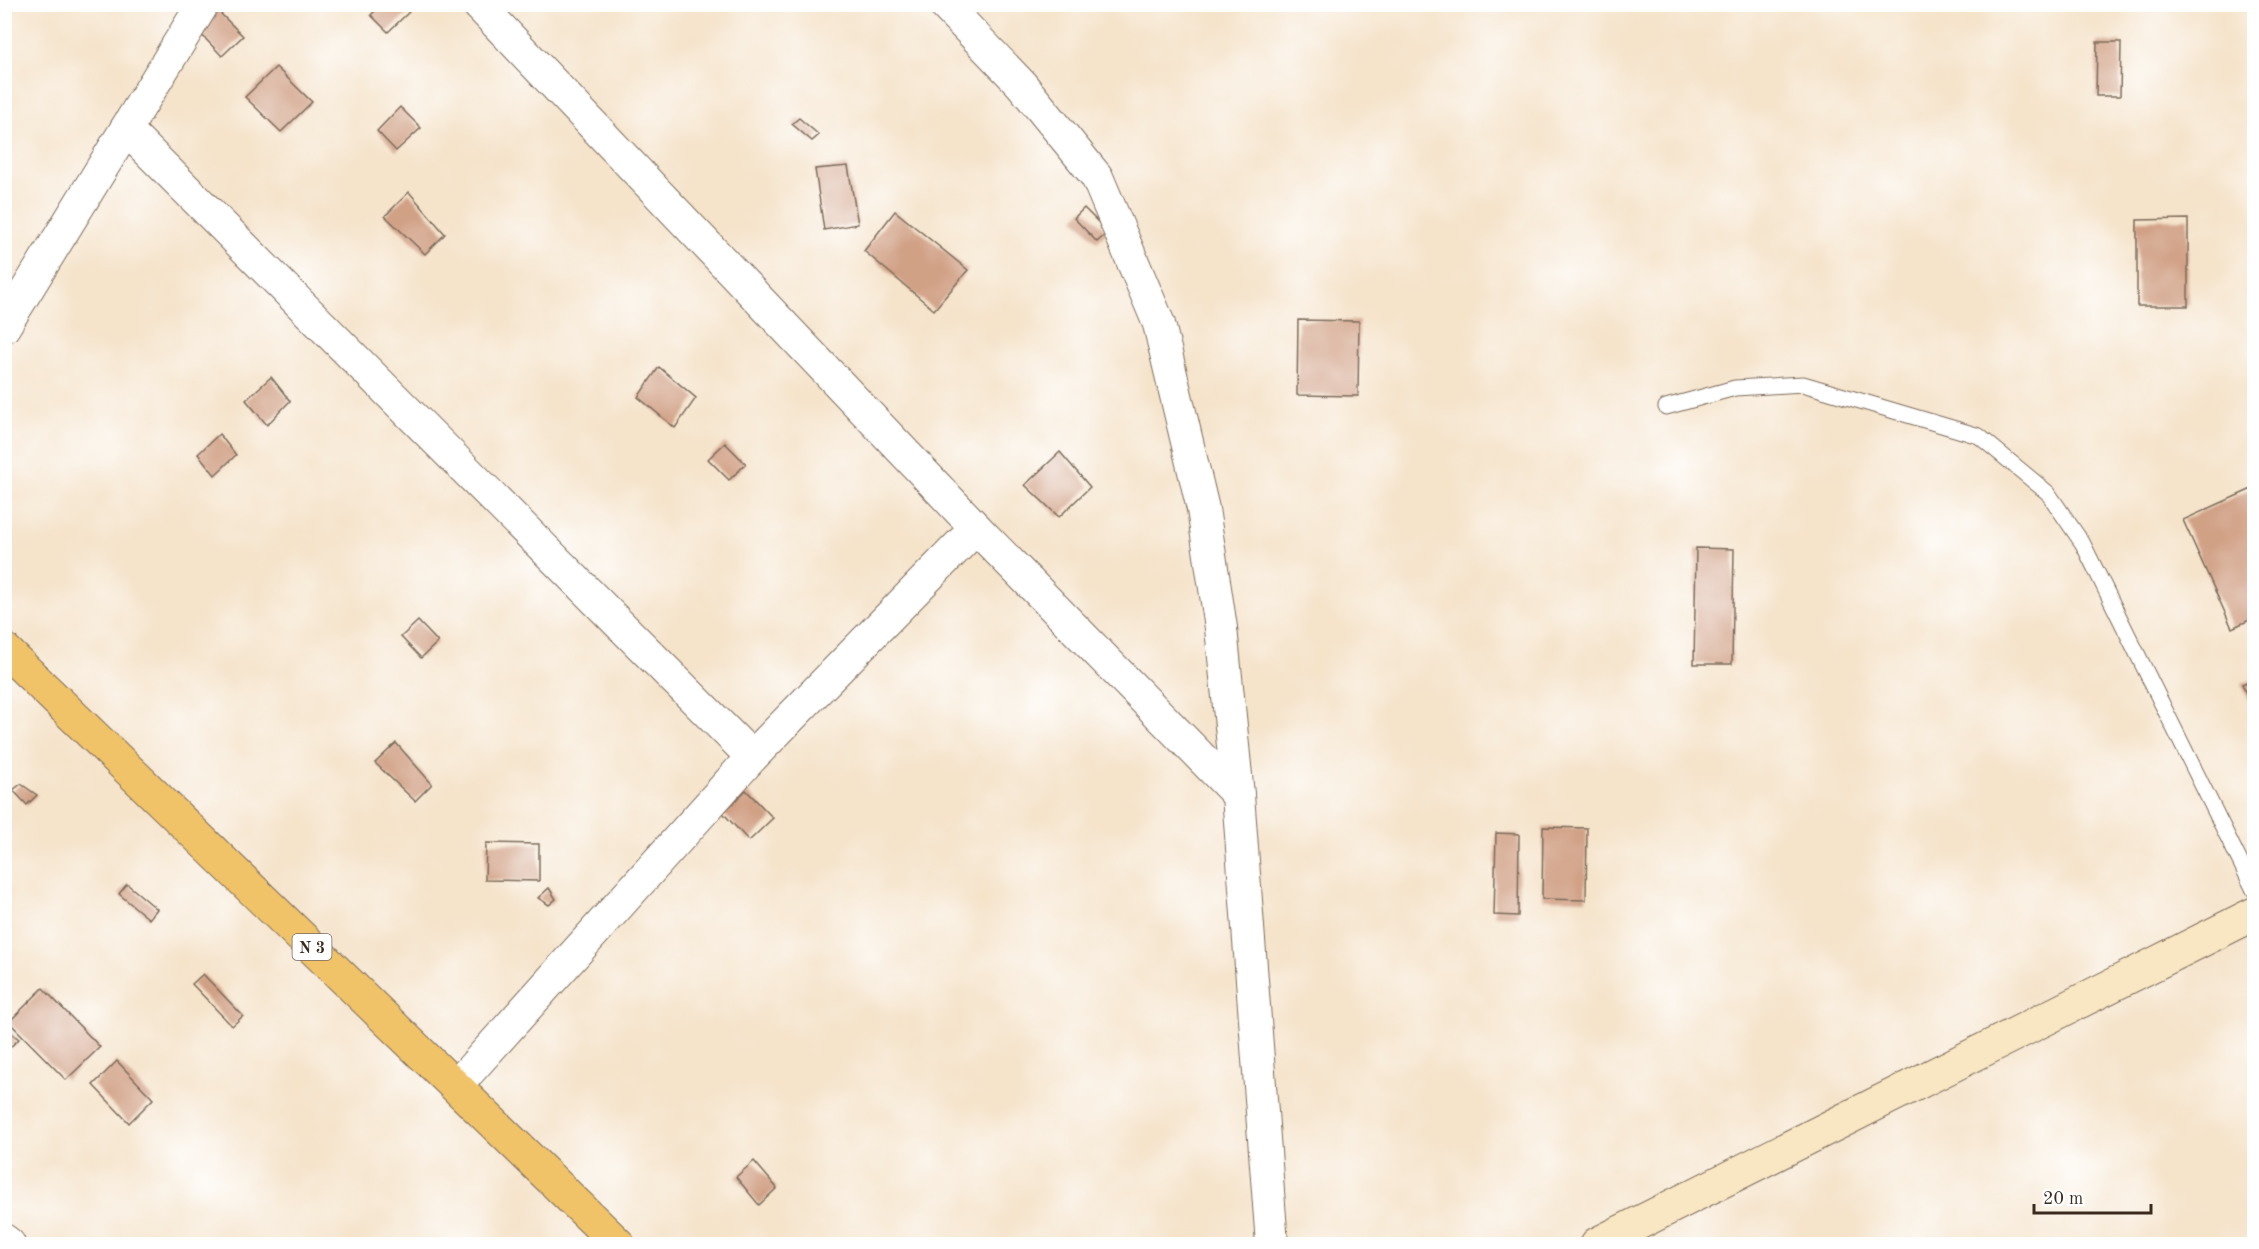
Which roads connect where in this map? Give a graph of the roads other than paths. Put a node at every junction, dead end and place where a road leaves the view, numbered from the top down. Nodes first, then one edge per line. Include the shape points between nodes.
1 (203, 4) edge
2 (478, 4) edge
3 (944, 4) edge
4 (126, 129) junction
5 (4, 327) edge
6 (1666, 407) dead end
7 (976, 528) junction
8 (4, 649) edge
9 (752, 757) junction
10 (1238, 795) junction
11 (2254, 890) edge
12 (2254, 914) edge
13 (456, 1086) junction
14 (4, 1240) edge
15 (617, 1244) edge
16 (9, 1245) edge
17 (1272, 1245) edge
18 (1597, 1245) edge

1 - 4 street
2 - 7 street
3 - 10 street via 1021,84 1096,177 1159,324 1203,509 1221,628
4 - 5 street
4 - 9 street
6 - 11 lane via 1735,388 1803,384 1979,436 2048,493 2083,544
7 - 9 street
7 - 10 street
8 - 13 main road, N 3
9 - 13 street
10 - 17 street
12 - 18 street
13 - 15 main road, N 3
14 - 16 street

